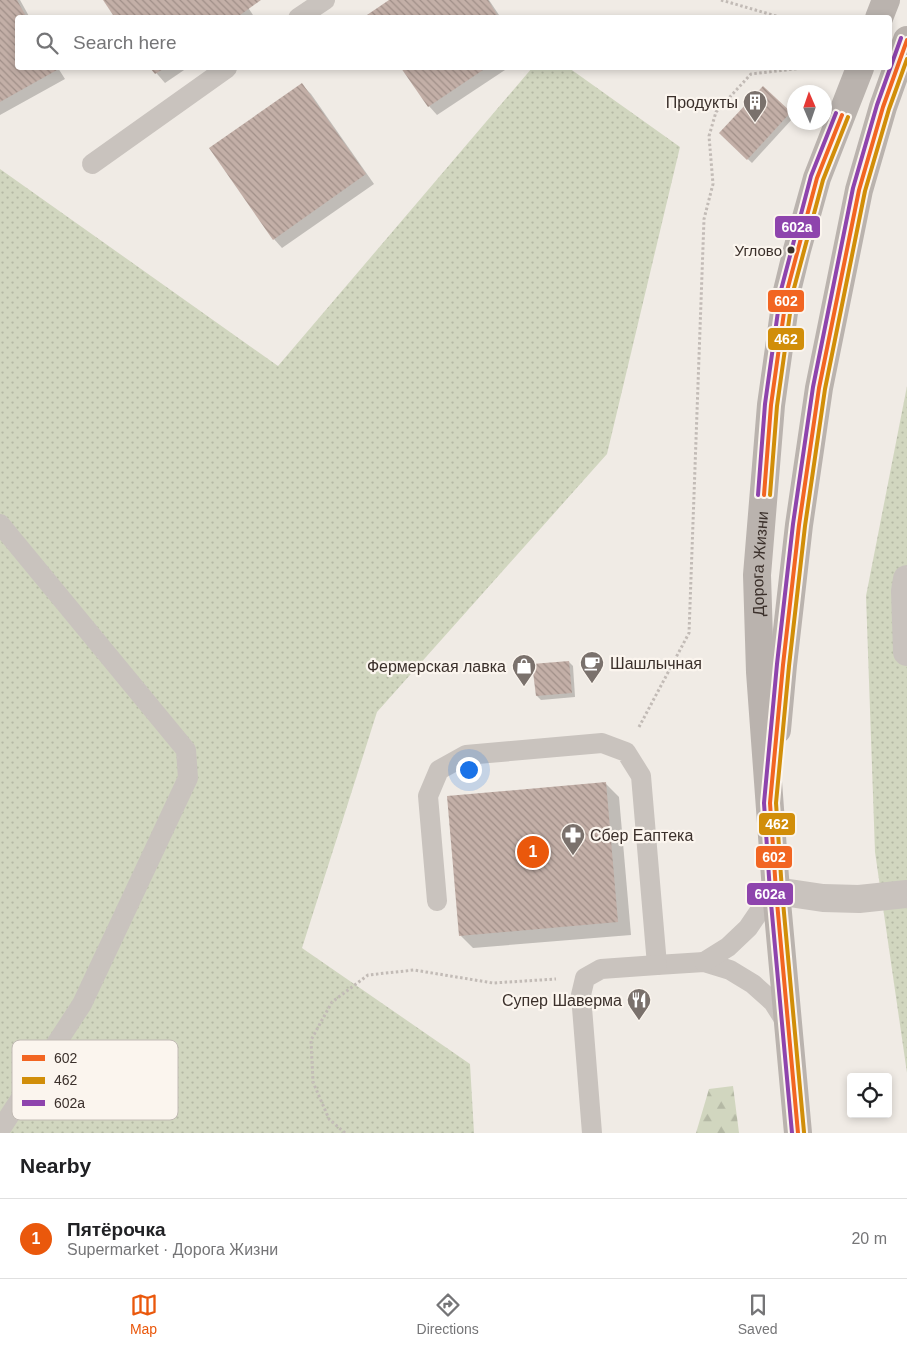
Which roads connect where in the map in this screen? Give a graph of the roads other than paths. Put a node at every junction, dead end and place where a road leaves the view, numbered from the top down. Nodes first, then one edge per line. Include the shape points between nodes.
1 (325, 0) edge
2 (886, 0) edge
3 (302, 15) edge
4 (880, 15) edge
5 (907, 40) edge
6 (224, 70) edge
7 (859, 70) edge
8 (92, 164) dead end
9 (0, 524) edge
10 (907, 579) edge
11 (907, 652) edge
12 (770, 803) junction
13 (776, 891) junction
14 (907, 894) edge
15 (437, 901) dead end
16 (704, 962) junction
17 (657, 965) junction
18 (788, 1024) junction
19 (59, 1040) edge
20 (12, 1112) edge
21 (0, 1130) edge
22 (592, 1133) edge
23 (798, 1133) edge

1 - 3 lane
2 - 4 main road
5 - 12 main road, Дорога Жизни via 883,108 860,190 819,388 799,525
6 - 8 lane
7 - 12 main road, Дорога Жизни via 817,178 797,250 787,291 771,405 757,575 760,672
9 - 19 lane via 186,750 188,778 82,1004
10 - 11 street
12 - 13 main road, Дорога Жизни
13 - 14 street via 822,898 860,899
13 - 16 lane via 748,928 728,947
13 - 18 main road, Дорога Жизни
15 - 17 lane via 428,796 439,770 466,755 602,743 626,752 641,776
16 - 17 lane
16 - 18 lane via 730,970 753,984
17 - 22 lane via 601,969 585,978 581,995
18 - 23 main road, Дорога Жизни
20 - 21 lane

